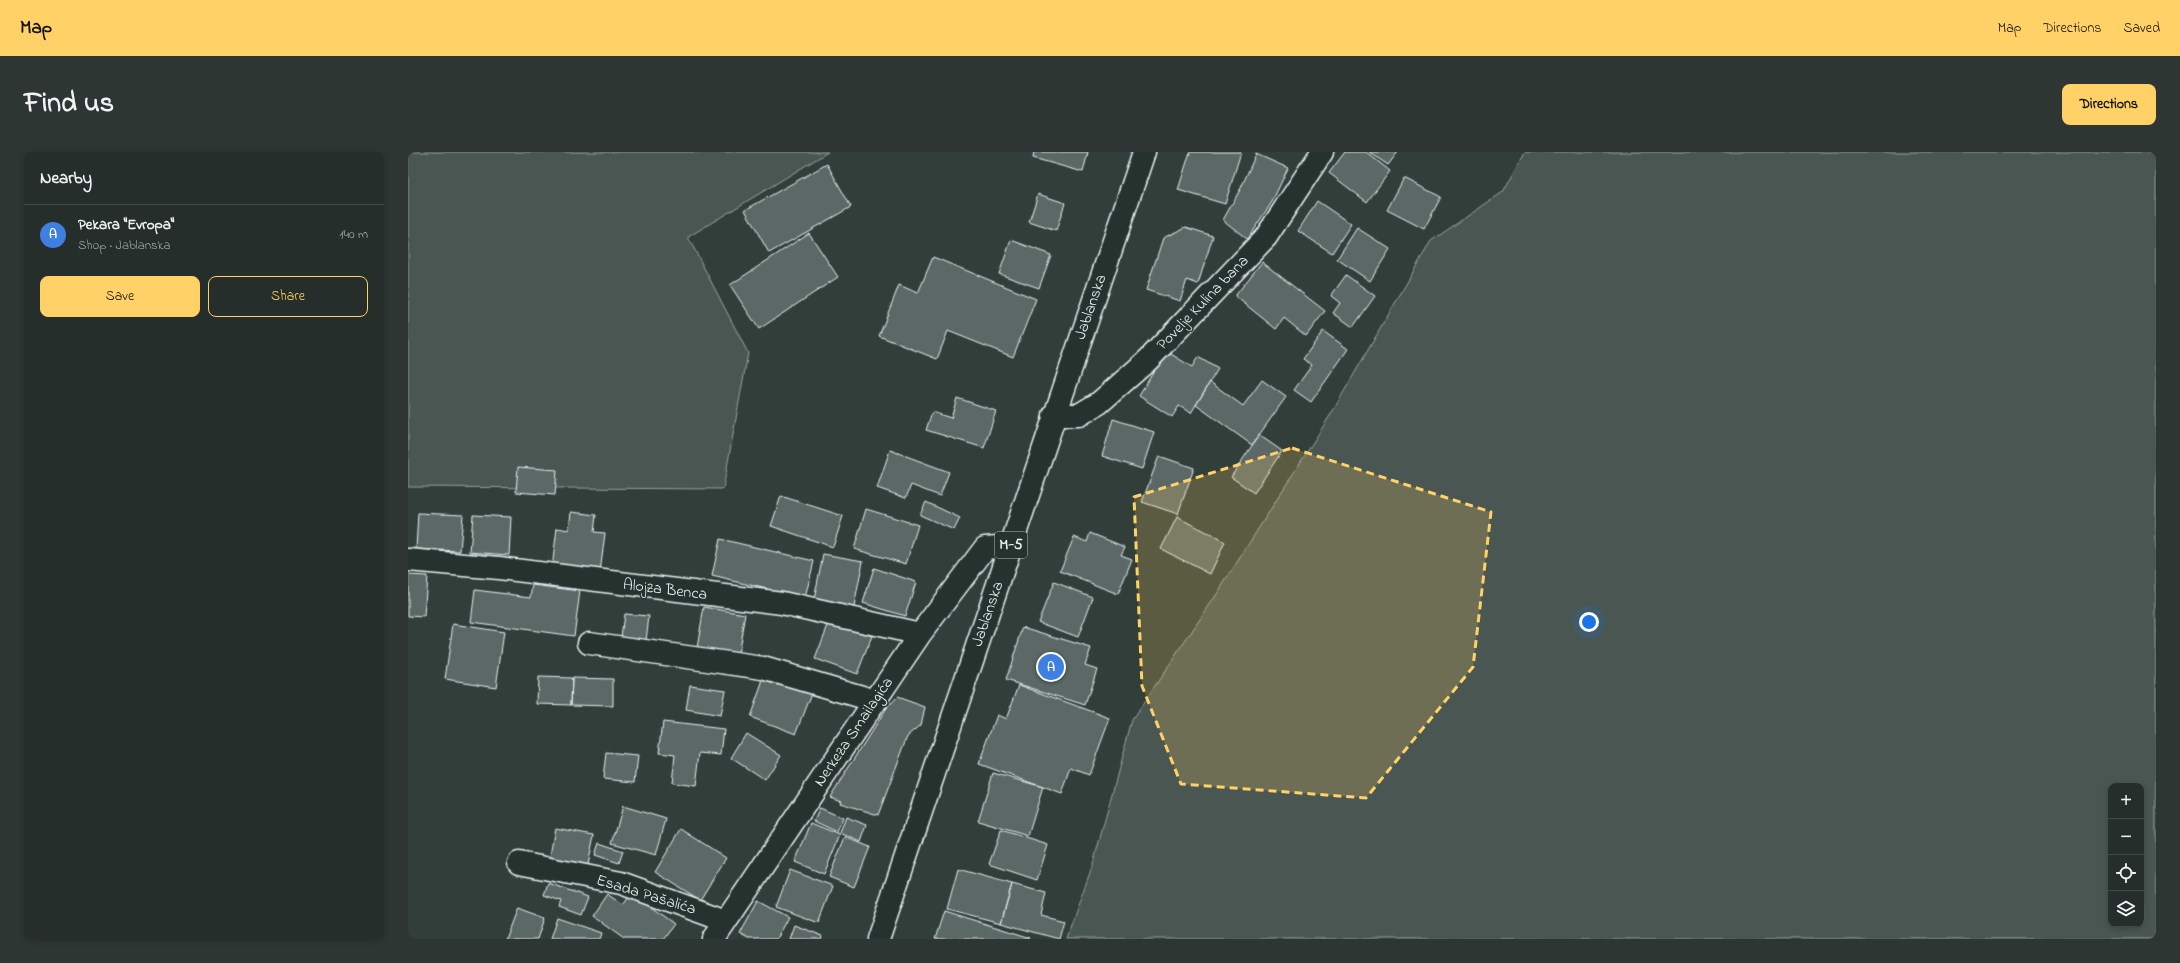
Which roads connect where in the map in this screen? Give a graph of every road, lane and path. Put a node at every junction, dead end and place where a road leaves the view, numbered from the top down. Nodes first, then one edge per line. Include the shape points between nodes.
1 (1144, 152) edge
2 (1322, 152) edge
3 (1054, 415) junction
4 (1010, 546) junction
5 (408, 560) edge
6 (920, 634) junction
7 (589, 643) dead end
8 (876, 701) junction
9 (519, 863) dead end
10 (726, 921) junction
11 (714, 939) edge
12 (878, 939) edge

1 - 3 street, Jablanska / M-5
2 - 3 street, Povelje Kulina bana via 1266,237 1148,360 1099,403 1079,415
3 - 4 street, Jablanska / M-5
4 - 6 street, Nerkeza Smailagića via 985,548
4 - 12 street, Jablanska / M-5
5 - 6 street, Alojza Benca via 499,568 782,603
6 - 8 street, Nerkeza Smailagića
7 - 8 street via 763,668
8 - 10 street, Nerkeza Smailagića
9 - 10 street, Esada Pašalića via 621,883
10 - 11 street, Nerkeza Smailagića

